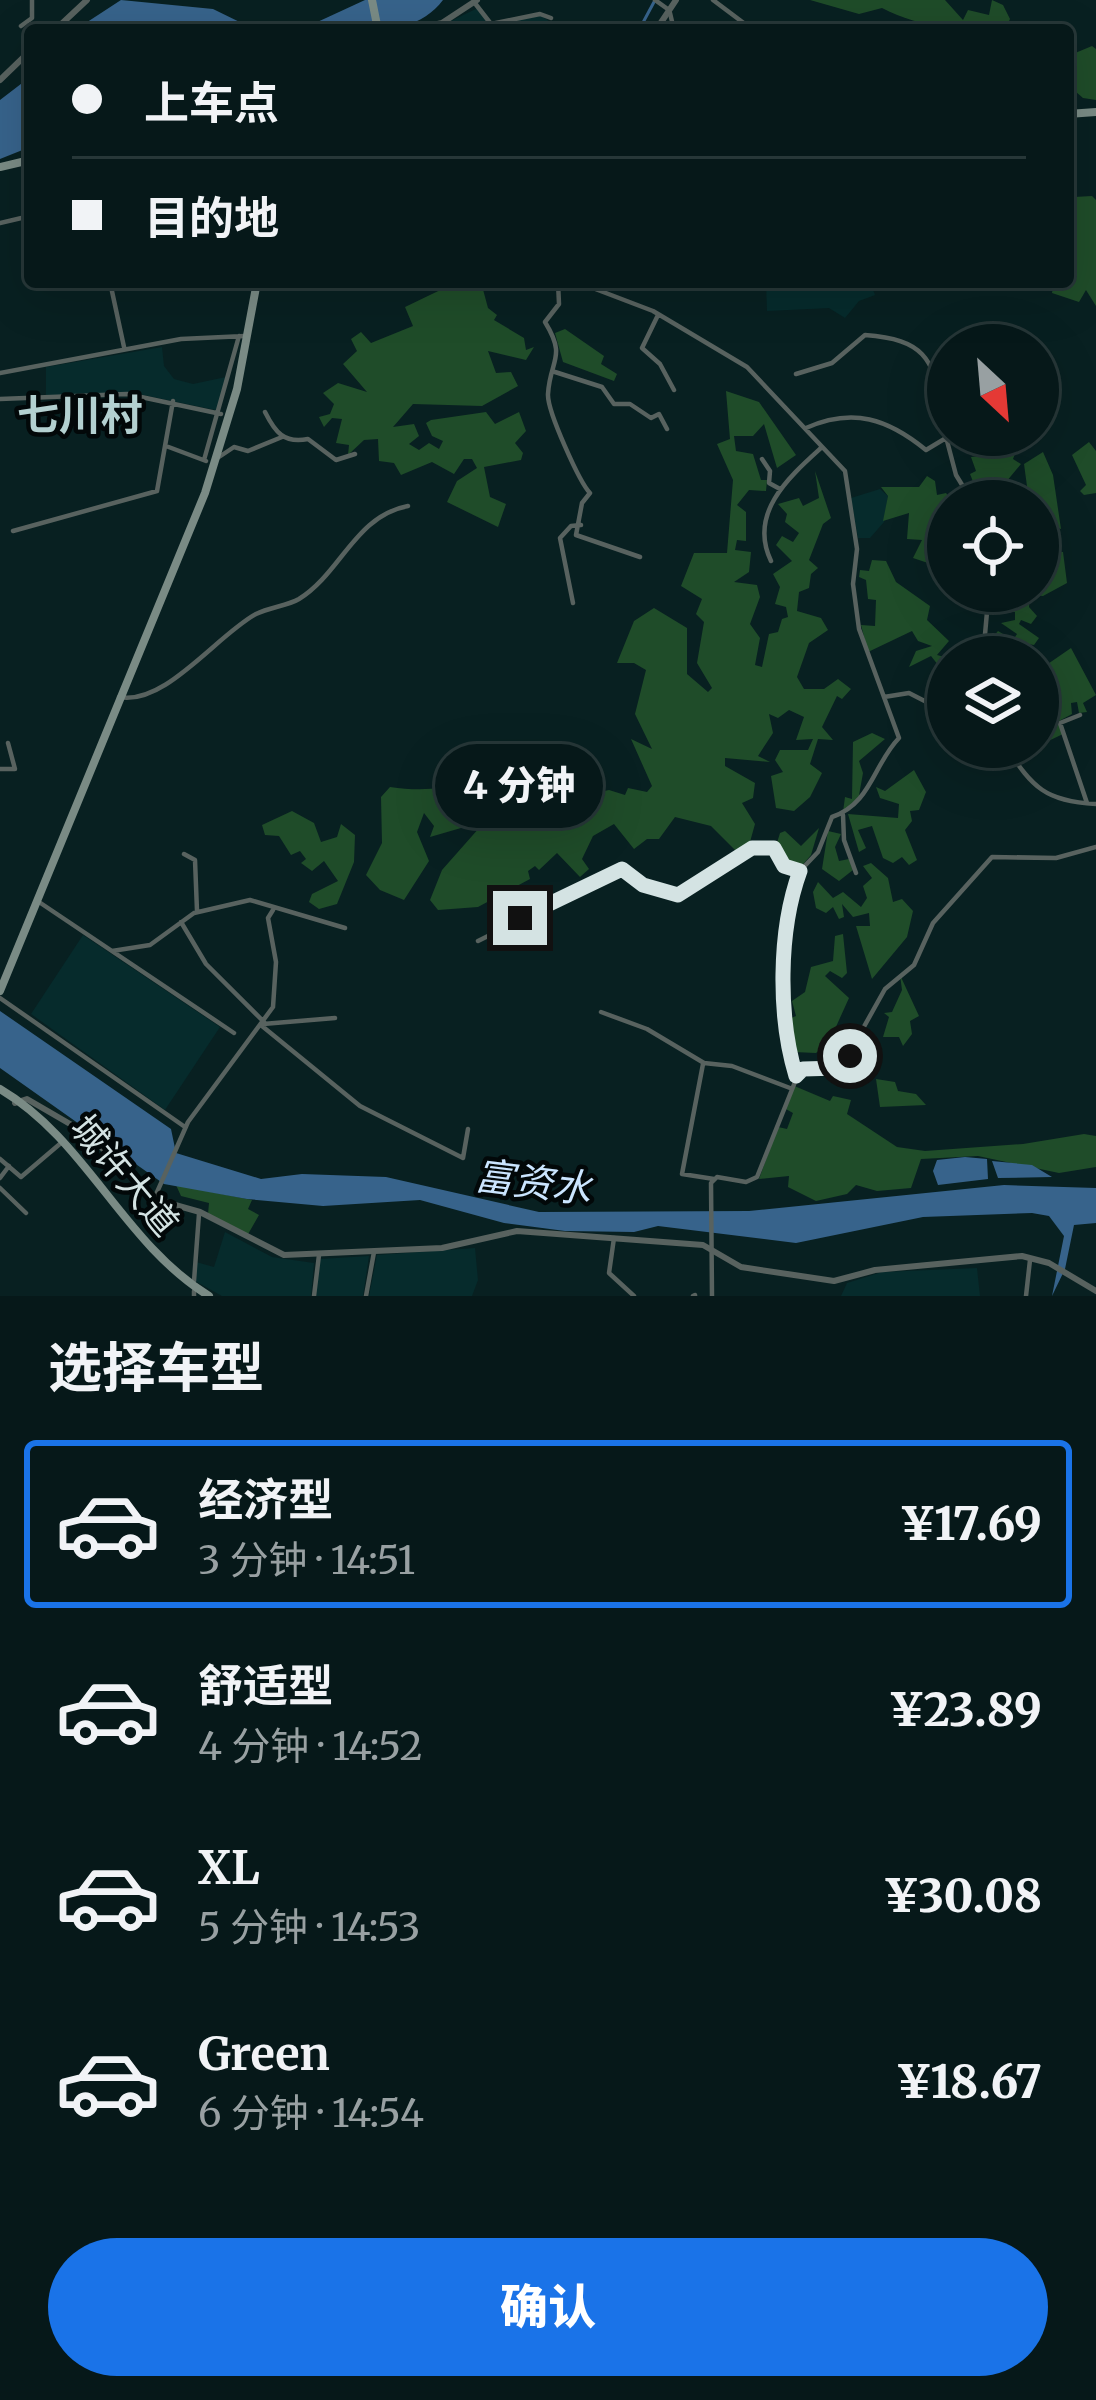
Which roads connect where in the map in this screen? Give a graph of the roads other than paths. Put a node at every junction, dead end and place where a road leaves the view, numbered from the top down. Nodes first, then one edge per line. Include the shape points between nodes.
1 (32, 0) edge
2 (84, 0) edge
3 (655, 0) edge
4 (676, 0) edge
5 (712, 0) edge
6 (476, 1) edge
7 (669, 10) junction
8 (551, 18) dead end
9 (59, 24) edge
10 (438, 24) edge
11 (660, 24) edge
12 (672, 24) edge
13 (745, 24) edge
14 (21, 26) dead end
15 (24, 59) edge
16 (0, 82) edge
17 (111, 288) edge
18 (254, 288) edge
19 (254, 288) edge
20 (559, 288) edge
21 (592, 288) edge
22 (659, 314) junction
23 (242, 336) junction
24 (124, 349) junction
25 (927, 357) edge
26 (553, 371) junction
27 (0, 374) edge
28 (796, 374) dead end
29 (674, 390) dead end
30 (0, 399) edge
31 (173, 401) junction
32 (265, 412) dead end
33 (221, 414) junction
34 (804, 428) junction
35 (667, 429) dead end
36 (282, 436) junction
37 (165, 446) junction
38 (821, 448) junction
39 (927, 448) edge
40 (355, 454) dead end
41 (762, 459) dead end
42 (211, 461) junction
43 (780, 490) junction
44 (408, 506) dead end
45 (581, 525) junction
46 (13, 531) dead end
47 (640, 557) dead end
48 (771, 561) dead end
49 (573, 603) dead end
50 (987, 612) dead end
51 (985, 636) edge
52 (119, 697) junction
53 (884, 697) junction
54 (927, 702) edge
55 (1081, 715) dead end
56 (8, 743) dead end
57 (1021, 768) edge
58 (0, 769) edge
59 (1087, 803) junction
60 (1096, 804) edge
61 (843, 814) junction
62 (1096, 847) edge
63 (184, 854) dead end
64 (800, 871) junction
65 (856, 873) dead end
66 (37, 901) junction
67 (273, 910) junction
68 (197, 911) junction
69 (180, 921) junction
70 (345, 928) dead end
71 (478, 941) dead end
72 (112, 951) junction
73 (0, 980) edge
74 (0, 994) edge
75 (601, 1012) dead end
76 (335, 1018) dead end
77 (263, 1024) junction
78 (234, 1033) dead end
79 (704, 1063) junction
80 (796, 1076) junction
81 (790, 1088) junction
82 (0, 1091) edge
83 (16, 1101) junction
84 (185, 1127) junction
85 (468, 1129) dead end
86 (61, 1143) junction
87 (0, 1159) edge
88 (9, 1166) junction
89 (0, 1178) edge
90 (714, 1179) junction
91 (0, 1188) edge
92 (154, 1199) junction
93 (199, 1212) junction
94 (26, 1213) dead end
95 (614, 1238) junction
96 (711, 1243) junction
97 (374, 1252) junction
98 (319, 1255) junction
99 (1030, 1257) junction
100 (1096, 1292) edge
101 (198, 1293) edge
102 (314, 1296) edge
103 (366, 1296) edge
104 (634, 1296) edge
105 (712, 1296) edge
106 (1026, 1296) edge

1 - 14 street via 32,18
2 - 9 street
3 - 7 street
4 - 7 street
5 - 13 street
6 - 8 street via 491,24
6 - 10 street
7 - 11 street
7 - 12 street
15 - 16 street
17 - 24 street
18 - 23 main road
19 - 42 main road via 241,374
20 - 26 street via 560,304 545,322 559,354
21 - 22 street
22 - 29 street via 642,348
22 - 34 street via 746,367
23 - 24 street
23 - 33 street
23 - 42 main road
24 - 27 street
25 - 28 street via 904,339 865,335 832,363
26 - 35 street via 602,387 614,404 659,414
26 - 45 street via 546,399 590,493
30 - 31 street via 119,394
31 - 33 street
31 - 37 street
32 - 36 street
33 - 42 street
34 - 38 street
34 - 39 street via 870,416
36 - 40 street via 308,439 336,460
36 - 42 street
37 - 42 street
37 - 46 street via 157,491
38 - 43 street
38 - 53 street via 846,475 860,629
41 - 43 street
42 - 52 main road
42 - 73 main road
43 - 48 street via 764,531
44 - 52 street via 379,514 297,601 253,616 147,697
45 - 47 street via 579,538
45 - 49 street via 560,538
50 - 51 street
52 - 66 main road
53 - 54 street via 909,693
53 - 61 street via 899,738 881,757 870,788
55 - 59 street via 1060,723
56 - 58 street via 15,769
57 - 59 street via 1034,786 1072,805
59 - 60 street
61 - 64 street via 832,817
61 - 65 street
62 - 80 street via 1056,858 992,857 933,923 914,964 885,989 842,1066
63 - 68 street via 199,872
64 - 71 street via 784,866 774,848 754,846 678,895 622,869
64 - 80 street via 784,966
66 - 72 street
66 - 74 main road
67 - 68 street via 250,900
67 - 70 street via 298,910
67 - 77 street via 275,983
68 - 69 street
69 - 72 street via 150,945
69 - 77 street via 206,964
72 - 78 street
74 - 84 street
75 - 79 street
76 - 77 street
77 - 84 street
77 - 85 street via 360,1106 423,1142 463,1158
79 - 81 street
79 - 90 street via 682,1174
80 - 81 street
81 - 90 street via 757,1177
82 - 83 main road, 城许大道
83 - 86 main road, 城许大道
83 - 92 street via 27,1099 84,1132
83 - 101 main road, 城许大道 via 65,1143 140,1240
84 - 92 street
86 - 88 street via 21,1177
86 - 101 main road, 城许大道 via 138,1242
87 - 88 street
88 - 89 street
90 - 96 street
91 - 94 street
92 - 93 street
93 - 98 street via 280,1254
93 - 101 street
95 - 96 street
95 - 97 street via 511,1231 452,1247
95 - 104 street via 609,1274
96 - 99 street via 740,1267 834,1281 896,1267
96 - 105 street
97 - 98 street
97 - 103 street
98 - 102 street
99 - 100 street
99 - 106 street

